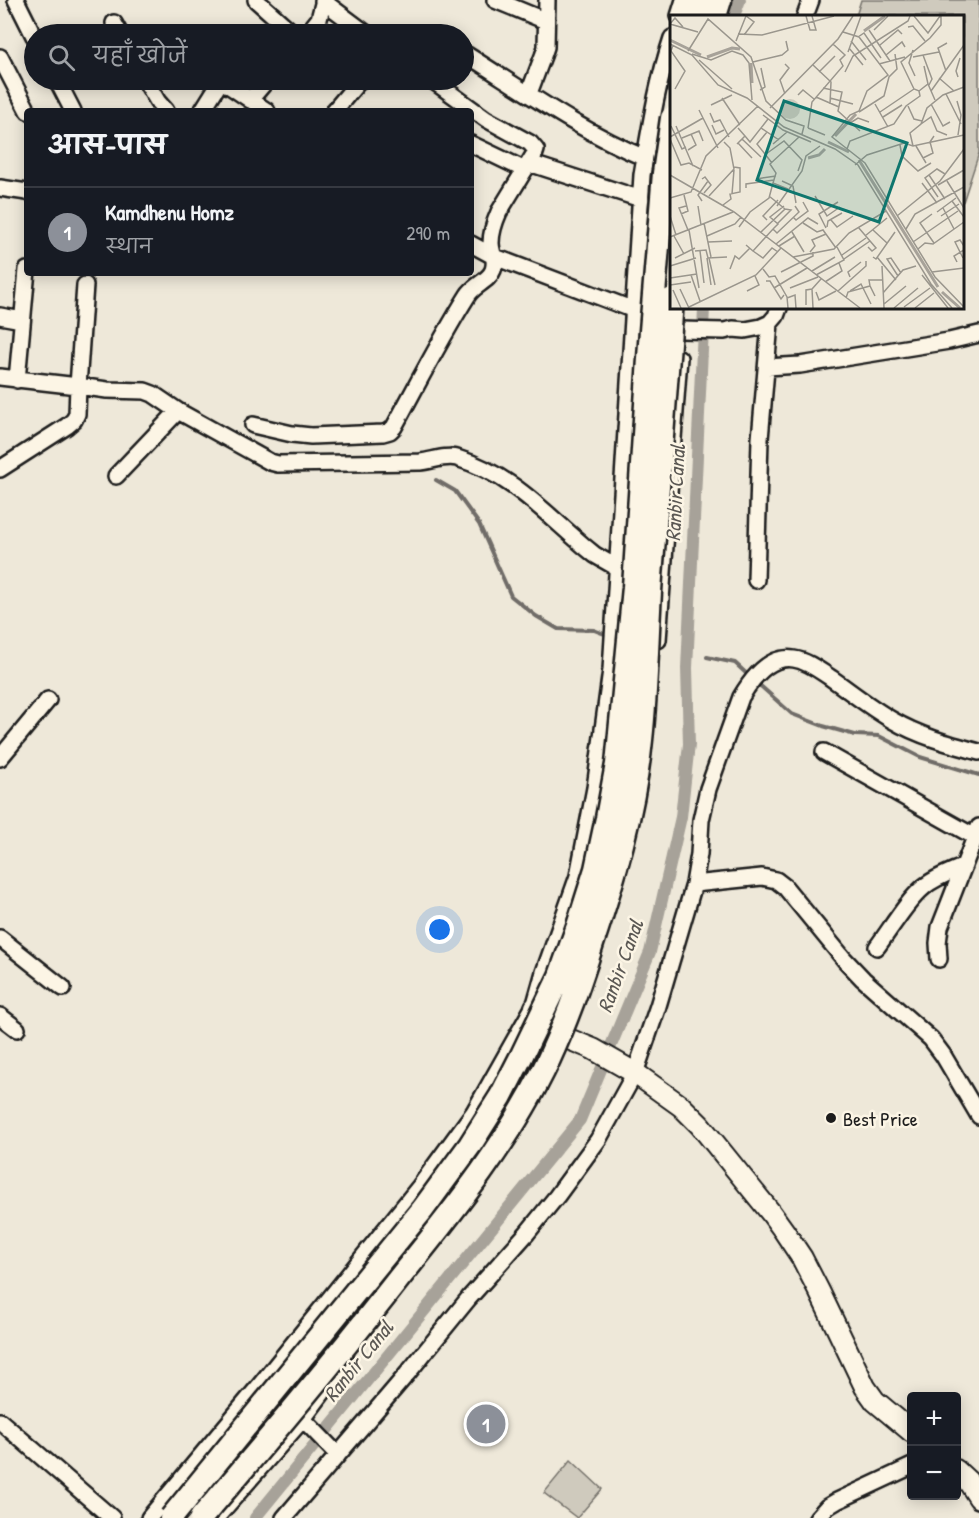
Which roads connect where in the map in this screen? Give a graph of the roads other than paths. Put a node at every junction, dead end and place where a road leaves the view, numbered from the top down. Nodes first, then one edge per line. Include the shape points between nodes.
1 (16, 0) edge
2 (256, 0) edge
3 (324, 0) edge
4 (495, 0) edge
5 (547, 0) edge
6 (684, 0) edge
7 (699, 0) edge
8 (720, 0) edge
9 (730, 0) edge
10 (810, 0) edge
11 (679, 15) edge
12 (694, 15) edge
13 (715, 15) edge
14 (725, 15) edge
15 (805, 15) edge
16 (546, 21) junction
17 (28, 24) edge
18 (283, 24) edge
19 (316, 24) edge
20 (354, 24) edge
21 (670, 44) edge
22 (474, 59) edge
23 (1, 61) edge
24 (62, 90) edge
25 (151, 90) edge
26 (215, 90) edge
27 (236, 90) edge
28 (258, 90) edge
29 (350, 90) edge
30 (446, 90) edge
31 (529, 93) junction
32 (250, 100) junction
33 (26, 108) edge
34 (71, 108) edge
35 (163, 108) edge
36 (204, 108) edge
37 (262, 108) edge
38 (336, 108) edge
39 (471, 108) edge
40 (474, 110) edge
41 (670, 132) edge
42 (474, 145) edge
43 (645, 158) junction
44 (527, 167) junction
45 (0, 188) edge
46 (24, 192) edge
47 (641, 199) junction
48 (474, 246) edge
49 (495, 257) junction
50 (26, 276) edge
51 (85, 285) dead end
52 (671, 309) edge
53 (779, 309) edge
54 (634, 310) junction
55 (0, 316) edge
56 (22, 320) junction
57 (685, 322) edge
58 (770, 323) junction
59 (979, 334) edge
60 (767, 367) junction
61 (0, 377) edge
62 (17, 380) junction
63 (78, 386) junction
64 (178, 411) junction
65 (253, 425) dead end
66 (0, 469) edge
67 (116, 476) dead end
68 (616, 567) junction
69 (756, 580) dead end
70 (48, 700) dead end
71 (824, 752) dead end
72 (979, 752) edge
73 (0, 758) edge
74 (977, 832) edge
75 (964, 866) junction
76 (694, 884) junction
77 (0, 938) edge
78 (877, 947) dead end
79 (939, 959) dead end
80 (63, 988) dead end
81 (535, 1004) junction
82 (0, 1016) edge
83 (17, 1029) dead end
84 (568, 1038) junction
85 (630, 1070) junction
86 (979, 1116) edge
87 (0, 1421) edge
88 (305, 1422) junction
89 (907, 1428) edge
90 (335, 1451) junction
91 (907, 1468) edge
92 (961, 1474) edge
93 (979, 1498) edge
94 (112, 1518) edge
95 (149, 1518) edge
96 (171, 1518) edge
97 (201, 1518) edge
98 (216, 1518) edge
99 (284, 1518) edge
100 (817, 1518) edge

1 - 17 street
2 - 18 street
3 - 19 street
3 - 20 street
4 - 16 street
5 - 16 street
6 - 11 street
7 - 12 highway
8 - 13 highway
9 - 14 street
10 - 15 street
16 - 31 street via 546,46
21 - 43 street via 653,107
22 - 31 street
23 - 33 street
24 - 34 street
25 - 35 street
26 - 36 street
27 - 32 street
28 - 32 street
29 - 38 street
30 - 39 street
31 - 43 street via 568,119
32 - 37 street
40 - 44 street via 534,146 536,153
41 - 96 highway, bridge via 617,764 596,869 578,926 560,976 521,1057 471,1145
42 - 44 street
43 - 47 street
44 - 47 street
44 - 49 street via 496,220 491,240
45 - 46 street
47 - 54 street
48 - 49 street
49 - 54 street
49 - 65 street via 492,274 469,293 390,431 311,436
50 - 56 street
51 - 63 street
52 - 97 highway, bridge via 641,743 616,868 574,997 549,1060 525,1103 452,1212
53 - 58 street
54 - 68 street
55 - 56 street
56 - 62 street
57 - 58 street via 745,330
57 - 84 street via 646,765 621,886
58 - 60 street
59 - 60 street
60 - 69 street via 760,439
61 - 62 street
62 - 63 street
63 - 64 street via 145,391
63 - 66 street via 74,420
64 - 67 street
64 - 68 street via 278,464 456,458 519,489 584,546
68 - 81 street via 611,670 596,789 578,876
70 - 73 street
71 - 74 street
72 - 76 street via 905,727 796,659 776,661 762,669 741,697 712,774 701,820
74 - 75 street
75 - 78 street via 925,886
75 - 79 street via 940,927
76 - 85 street via 658,1006
76 - 86 street via 762,877 785,887 863,979 931,1039
77 - 80 street
81 - 84 main road via 538,1022 544,1029
81 - 95 street via 474,1112 420,1186
82 - 83 street
84 - 85 main road
84 - 88 street via 530,1113 450,1232 362,1340
85 - 89 main road via 681,1106 700,1125 771,1213 812,1275 865,1387 875,1401
85 - 90 street via 598,1140 557,1196
87 - 94 street
88 - 90 street
88 - 98 street
90 - 99 street
91 - 100 street via 837,1501
92 - 93 main road

